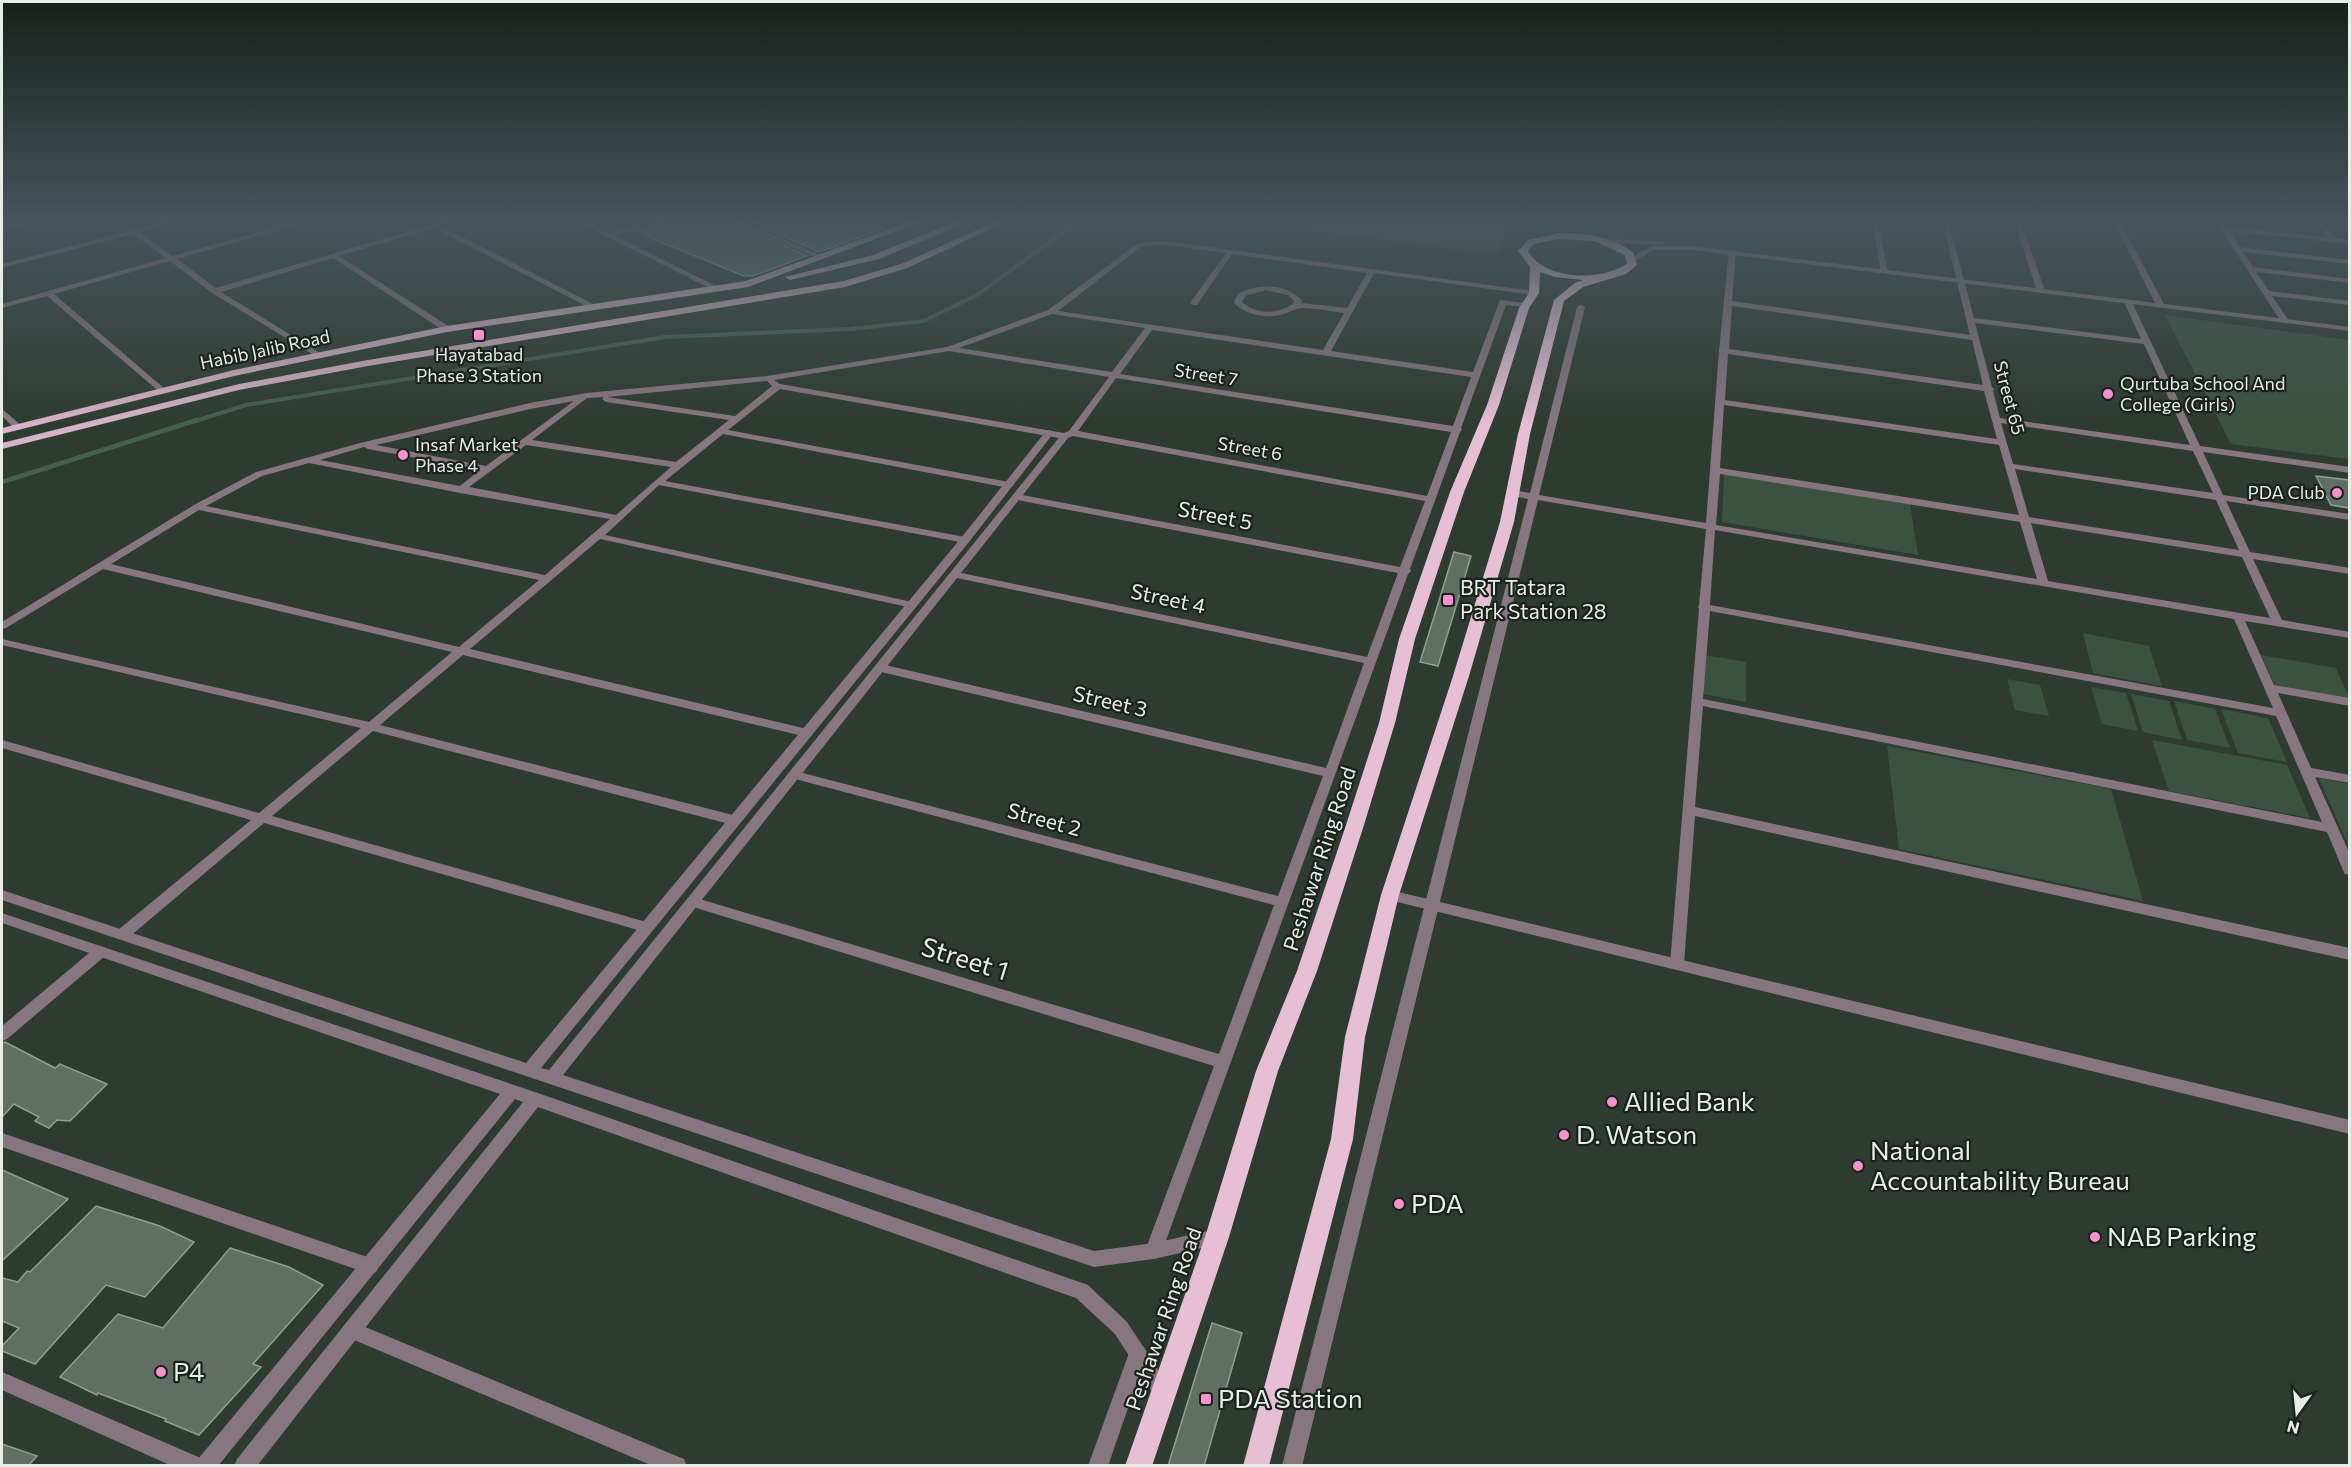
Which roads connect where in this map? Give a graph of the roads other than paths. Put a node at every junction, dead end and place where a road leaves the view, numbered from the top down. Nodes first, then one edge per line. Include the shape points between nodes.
1 (61, 288) edge
2 (211, 288) edge
3 (224, 288) edge
4 (384, 288) edge
5 (558, 288) edge
6 (713, 288) edge
7 (818, 288) edge
8 (1082, 288) edge
9 (1204, 288) edge
10 (1362, 288) edge
11 (1471, 288) edge
12 (1532, 288) edge
13 (1574, 288) edge
14 (1729, 288) edge
15 (1962, 288) edge
16 (2020, 288) edge
17 (2152, 288) edge
18 (2263, 288) edge
19 (215, 291) junction
20 (2041, 291) joint
21 (48, 292) junction
22 (2266, 293) junction
23 (1530, 299) junction
24 (2128, 302) junction
25 (1194, 303) dead end
26 (1728, 303) junction
27 (2349, 303) edge
28 (1298, 305) junction
29 (2, 306) edge
30 (2161, 306) junction
31 (1581, 307) dead end
32 (597, 308) junction
33 (1349, 311) junction
34 (1051, 312) junction
35 (1971, 320) junction
36 (2285, 321) junction
37 (1149, 328) junction
38 (447, 329) junction
39 (2349, 329) edge
40 (1976, 338) junction
41 (2146, 342) junction
42 (949, 349) junction
43 (1724, 351) junction
44 (1325, 354) junction
45 (317, 355) junction
46 (1476, 375) junction
47 (1113, 377) junction
48 (767, 380) junction
49 (778, 386) junction
50 (1990, 389) junction
51 (162, 391) junction
52 (586, 396) junction
53 (1719, 402) junction
54 (2, 412) edge
55 (738, 419) junction
56 (1996, 420) junction
57 (18, 427) junction
58 (1458, 430) junction
59 (2, 431) edge
60 (720, 431) junction
61 (1049, 432) junction
62 (1068, 435) junction
63 (525, 442) junction
64 (2004, 443) junction
65 (2, 446) edge
66 (363, 446) junction
67 (2197, 449) junction
68 (309, 460) junction
69 (678, 465) junction
70 (2011, 466) junction
71 (488, 469) junction
72 (1715, 470) junction
73 (2349, 470) edge
74 (657, 482) junction
75 (1009, 485) junction
76 (460, 490) junction
77 (1512, 493) junction
78 (1017, 497) junction
79 (1533, 497) junction
80 (2219, 498) junction
81 (1430, 499) junction
82 (197, 507) junction
83 (2349, 517) edge
84 (618, 518) junction
85 (2024, 519) junction
86 (1711, 527) junction
87 (598, 536) junction
88 (965, 540) junction
89 (2246, 555) junction
90 (101, 565) junction
91 (1406, 571) junction
92 (2349, 571) edge
93 (957, 574) junction
94 (546, 578) junction
95 (2043, 583) junction
96 (912, 605) junction
97 (1703, 607) junction
98 (2238, 616) junction
99 (2278, 623) junction
100 (2, 626) edge
101 (894, 627) junction
102 (911, 631) junction
103 (2349, 635) edge
104 (2, 642) edge
105 (459, 651) junction
106 (1370, 661) junction
107 (881, 668) junction
108 (2270, 688) junction
109 (1696, 701) junction
110 (2349, 702) edge
111 (2280, 713) junction
112 (370, 726) junction
113 (807, 733) junction
114 (2, 744) edge
115 (2306, 771) junction
116 (1330, 773) junction
117 (795, 775) junction
118 (2349, 779) edge
119 (1688, 810) junction
120 (261, 816) junction
121 (733, 820) junction
122 (2331, 828) junction
123 (2349, 870) edge
124 (1390, 895) junction
125 (5, 900) edge
126 (693, 902) junction
127 (1282, 902) junction
128 (1430, 904) junction
129 (2, 918) edge
130 (645, 927) junction
131 (123, 934) junction
132 (100, 952) junction
133 (2349, 954) edge
134 (1677, 964) junction
135 (2, 1035) edge
136 (1224, 1062) junction
137 (530, 1070) junction
138 (552, 1078) junction
139 (512, 1092) junction
140 (535, 1100) junction
141 (2349, 1127) edge
142 (2, 1140) edge
143 (1217, 1237) junction
144 (1154, 1251) junction
145 (370, 1266) junction
146 (353, 1331) junction
147 (1138, 1353) junction
148 (2, 1381) edge
149 (1163, 1391) junction
150 (196, 1466) edge
151 (205, 1466) edge
152 (244, 1466) edge
153 (677, 1466) edge
154 (1098, 1466) edge
155 (1138, 1466) edge
156 (1256, 1466) edge
157 (1292, 1466) edge

1 - 21 street
2 - 19 street
3 - 19 street
4 - 38 street
5 - 32 street
6 - 32 main road, Habib Jalib Road
7 - 65 main road via 250,385
8 - 34 street
9 - 25 street
10 - 33 street
11 - 23 street
12 - 23 highway, Peshawar Ring Road
13 - 77 highway via 1559,300
14 - 26 street
15 - 35 street, Street 65
16 - 20 street
17 - 30 street
18 - 22 street
19 - 45 street
20 - 24 street
21 - 29 street
21 - 51 street
22 - 27 street
22 - 36 street
23 - 46 street via 1503,302
23 - 143 highway, Peshawar Ring Road via 1407,639 1359,814 1307,971 1267,1071
24 - 30 street
24 - 41 street
26 - 40 street
26 - 43 street
28 - 28 street via 1291,293 1275,289 1256,289 1239,298 1242,306 1256,312 1277,313
28 - 33 street
30 - 36 street
31 - 79 street
32 - 38 main road, Habib Jalib Road
33 - 44 street
34 - 37 street
34 - 42 street
35 - 40 street, Street 65
35 - 41 street
36 - 39 street
37 - 44 street
37 - 47 street
38 - 45 main road, Habib Jalib Road
40 - 50 street, Street 65
41 - 67 street
42 - 47 street, Street 7
42 - 48 street
43 - 50 street
43 - 53 street
44 - 46 street
45 - 51 main road, Habib Jalib Road
46 - 58 street
47 - 58 street, Street 7
47 - 62 street
48 - 49 street, Street 6
48 - 52 street
49 - 55 street
49 - 61 street, Street 6
50 - 56 street, Street 65
51 - 57 main road, Habib Jalib Road
52 - 55 street
52 - 63 street
52 - 66 street
53 - 64 street
53 - 72 street
54 - 57 street
55 - 60 street
56 - 64 street, Street 65
56 - 67 street
57 - 59 main road, Habib Jalib Road
58 - 81 street
60 - 69 street
60 - 75 street
61 - 62 street, Street 6
61 - 75 street
62 - 78 street
62 - 81 street, Street 6
63 - 69 street
63 - 71 street
64 - 70 street, Street 65
66 - 68 street
66 - 71 street
67 - 73 street
67 - 80 street
68 - 76 street
68 - 82 street via 259,474
69 - 74 street
70 - 80 street
70 - 85 street, Street 65
71 - 76 street
72 - 85 street
72 - 86 street
74 - 84 street
74 - 88 street
75 - 88 street
76 - 84 street
77 - 79 street
77 - 124 highway via 1461,676
78 - 91 street, Street 5
78 - 93 street
79 - 86 street
79 - 128 street
80 - 83 street
80 - 89 street
81 - 91 street
82 - 90 street
82 - 94 street
84 - 87 street
85 - 89 street
85 - 95 street, Street 65
86 - 95 street
86 - 97 street
87 - 94 street
87 - 96 street
88 - 96 street
89 - 92 street
89 - 99 street
90 - 100 street
90 - 105 street
91 - 106 street
93 - 102 street
93 - 106 street, Street 4
94 - 105 street
95 - 98 street
96 - 101 street
97 - 109 street
97 - 111 street
98 - 99 street
98 - 108 street
99 - 103 street
101 - 102 street
101 - 113 street
102 - 107 street
104 - 112 street
105 - 112 street
105 - 113 street
106 - 116 street
107 - 116 street, Street 3
107 - 117 street
108 - 110 street
108 - 111 street
109 - 119 street
109 - 122 street
111 - 115 street
112 - 120 street
112 - 121 street
113 - 121 street
114 - 120 street
115 - 118 street
115 - 122 street
116 - 127 street
117 - 126 street
117 - 127 street, Street 2
119 - 133 street
119 - 134 street
120 - 130 street
120 - 131 street
121 - 130 street
122 - 123 street
124 - 128 street
124 - 156 highway via 1355,1037 1342,1139
125 - 131 street
126 - 136 street, Street 1
126 - 138 street
127 - 136 street
128 - 134 street
128 - 157 street
129 - 132 street
130 - 137 street
131 - 137 street
132 - 135 street
132 - 139 street
134 - 141 street
136 - 144 street
137 - 138 street
138 - 144 street via 1094,1259
139 - 140 street
139 - 145 street
140 - 146 street
140 - 147 street via 1082,1291 1121,1328
142 - 145 street
143 - 144 street
143 - 149 highway, Peshawar Ring Road
145 - 151 street
146 - 152 street
146 - 153 street
147 - 149 street
147 - 154 street
148 - 150 street
149 - 155 highway, Peshawar Ring Road

